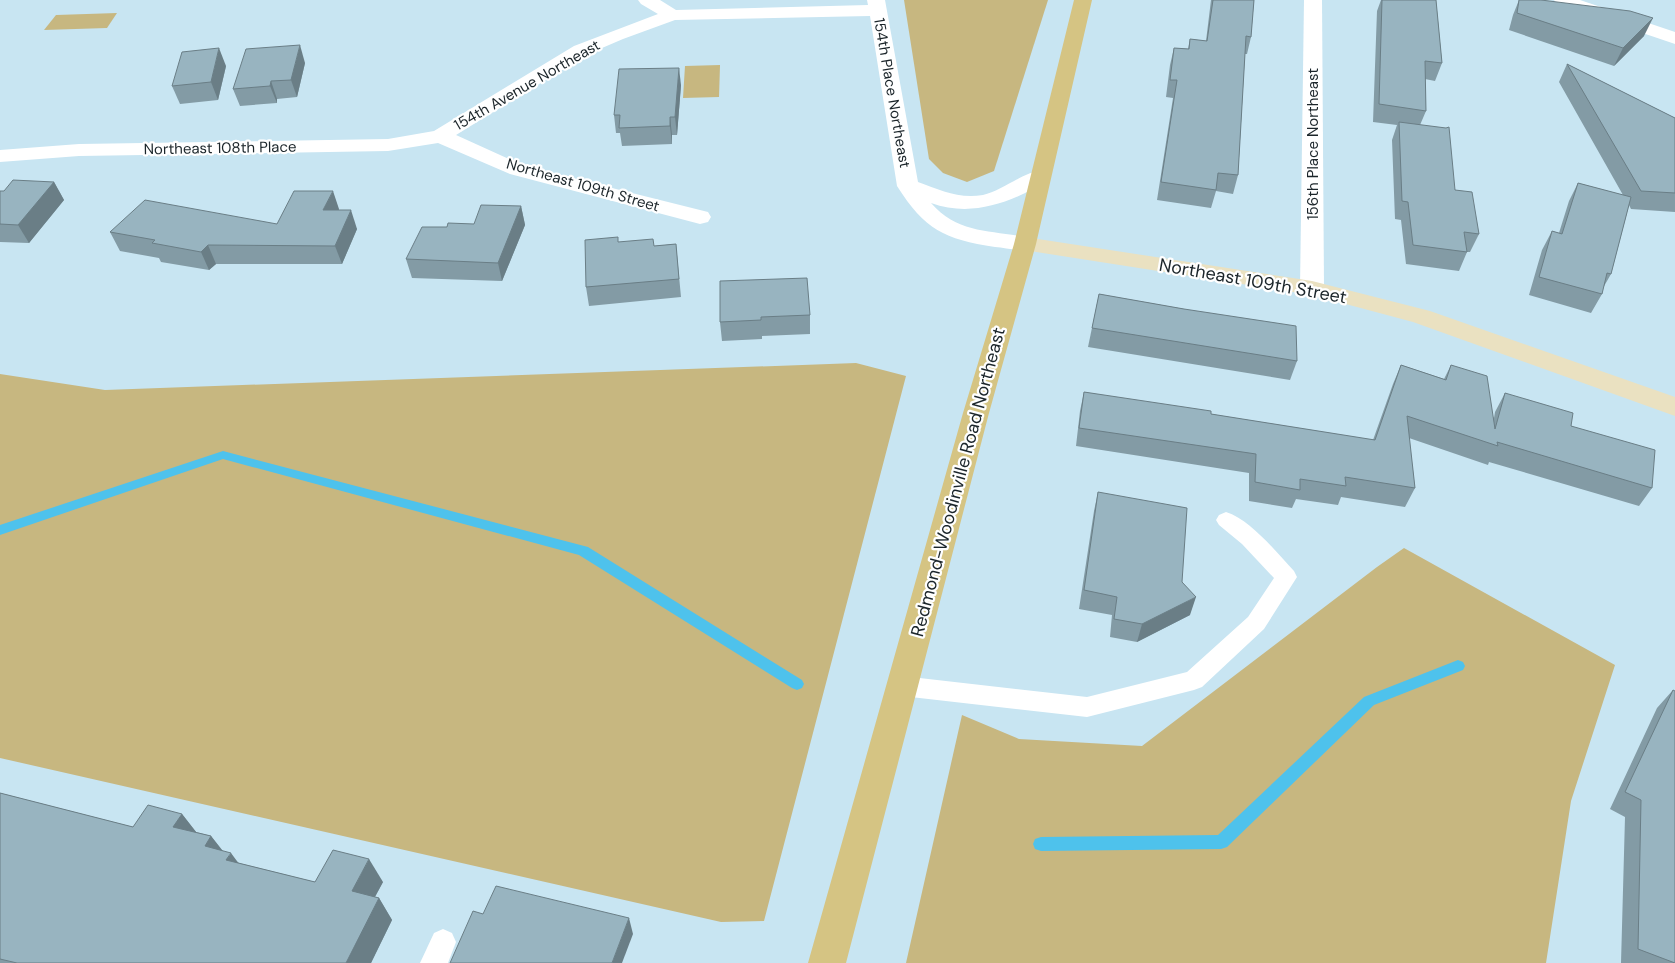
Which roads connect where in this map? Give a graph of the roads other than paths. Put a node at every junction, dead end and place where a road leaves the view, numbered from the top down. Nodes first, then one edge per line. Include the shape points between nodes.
1 (647, 0) edge
2 (1083, 0) edge
3 (1313, 0) edge
4 (1563, 0) edge
5 (877, 5) edge
6 (673, 15) junction
7 (1675, 38) edge
8 (440, 136) junction
9 (0, 156) edge
10 (1040, 176) junction
11 (908, 186) junction
12 (700, 217) dead end
13 (1025, 244) junction
14 (1312, 288) junction
15 (1675, 407) edge
16 (1226, 520) dead end
17 (902, 686) junction
18 (827, 963) edge

1 - 6 street
2 - 10 main road, Redmond-Woodinville Road Northeast
3 - 14 street, 156th Place Northeast
4 - 7 street
5 - 6 street
5 - 11 street, 154th Place Northeast
6 - 8 street, 154th Avenue Northeast via 581,50
8 - 9 street, Northeast 108th Place via 388,145 79,150
8 - 12 street, Northeast 109th Street via 517,170
10 - 11 street, 154th Place Northeast via 1002,198 976,203 946,200
10 - 13 main road, Redmond-Woodinville Road Northeast
11 - 13 street, 154th Place Northeast via 923,208 942,225 963,234
13 - 14 street, Northeast 109th Street
13 - 17 main road, Redmond-Woodinville Road Northeast
14 - 15 street, Northeast 109th Street via 1421,316
16 - 17 lane via 1249,538 1286,577 1256,623 1194,680 1088,707
17 - 18 main road, Redmond-Woodinville Road Northeast

